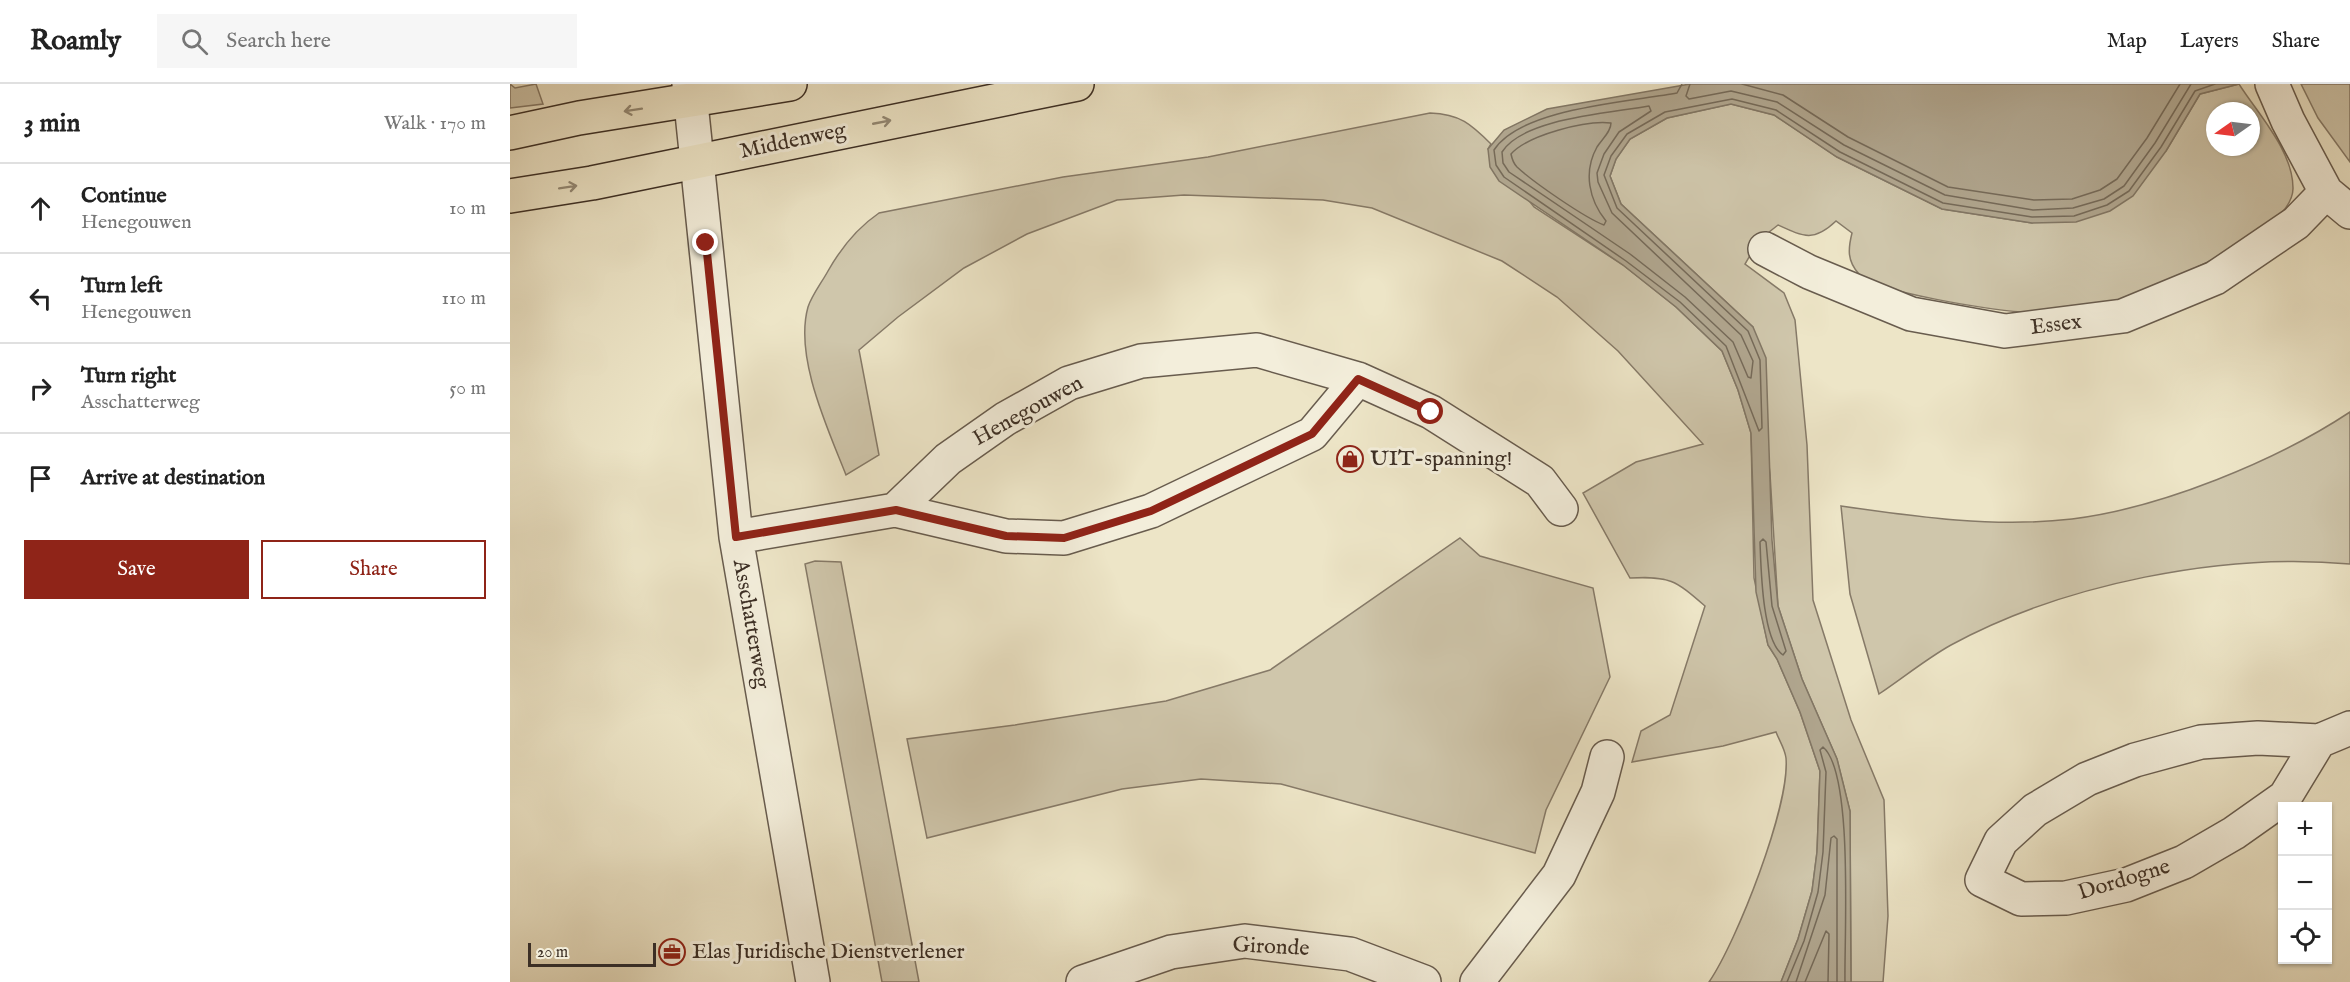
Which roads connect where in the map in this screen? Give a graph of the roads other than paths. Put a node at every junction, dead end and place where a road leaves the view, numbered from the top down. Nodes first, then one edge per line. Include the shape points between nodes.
1 (790, 84) edge
2 (1077, 84) edge
3 (2272, 84) edge
4 (690, 93) edge
5 (510, 133) edge
6 (698, 162) junction
7 (510, 196) edge
8 (2338, 202) edge
9 (1765, 249) dead end
10 (1358, 379) junction
11 (1561, 509) dead end
12 (896, 510) junction
13 (736, 537) junction
14 (2350, 728) edge
15 (2319, 741) junction
16 (1607, 757) dead end
17 (813, 982) edge
18 (1083, 982) edge
19 (1424, 982) edge
20 (1478, 982) edge

1 - 4 main road
6 -> 2 main road, Middenweg
3 - 8 street via 2288,121
4 -> 5 main road
4 - 6 street, Asschatterweg
7 -> 6 main road, Middenweg
6 - 13 street, Asschatterweg
8 - 9 street, Essex via 2296,223 2215,278 2122,316 2005,331 1911,314 1809,272
10 - 11 street, Henegouwen via 1431,412 1540,481
10 - 12 street via 1312,434 1151,511 1064,538 1006,536
10 - 12 street, Henegouwen via 1257,350 1141,361 1069,383 1005,419 948,459
12 - 13 street
13 - 17 street, Asschatterweg
14 - 15 street, Dordogne
15 - 15 street, Dordogne via 2258,738 2201,742 2134,760 2087,779 2035,810 2001,841 1982,880 2022,899 2066,898 2126,885 2184,862 2235,833 2285,797
16 - 20 street via 1598,792 1559,875
18 - 19 street, Gironde via 1171,952 1245,941 1350,954

